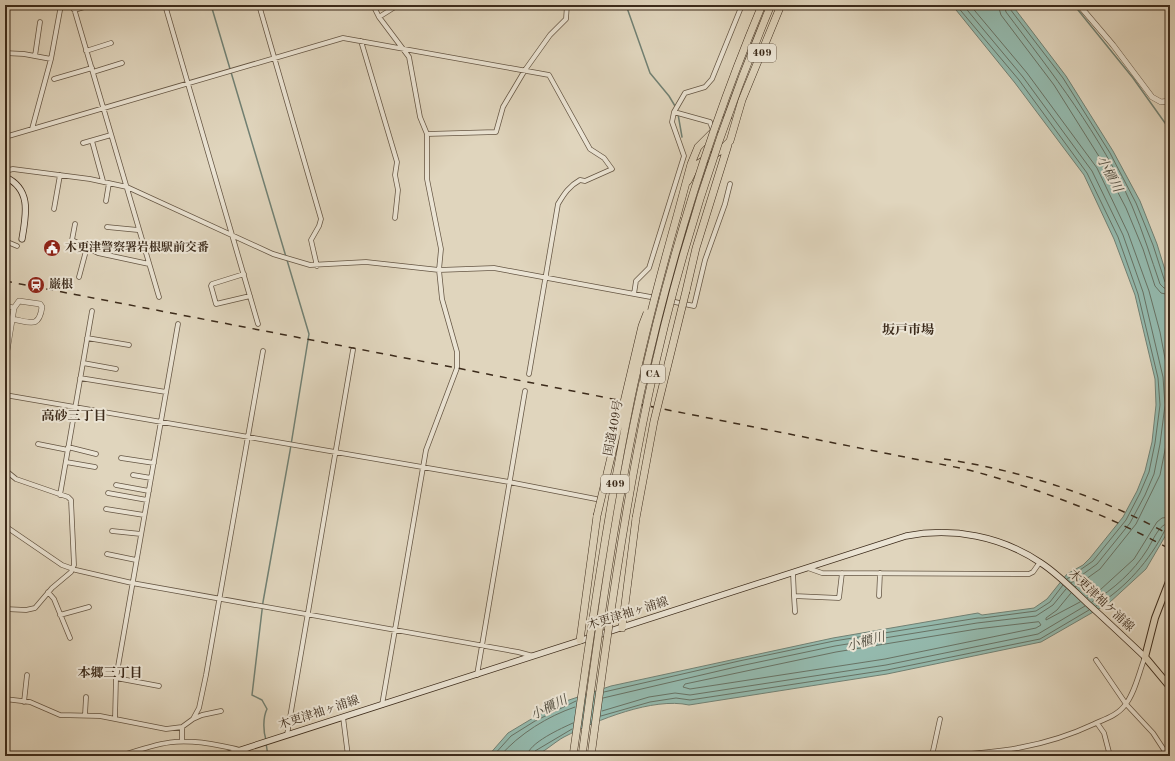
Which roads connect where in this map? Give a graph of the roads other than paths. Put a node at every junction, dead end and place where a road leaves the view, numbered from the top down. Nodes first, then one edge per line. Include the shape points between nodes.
1 (60, 5) edge
2 (73, 5) edge
3 (91, 5) edge
4 (165, 5) edge
5 (259, 5) edge
6 (373, 5) edge
7 (398, 5) edge
8 (567, 5) edge
9 (742, 5) edge
10 (762, 5) edge
11 (771, 5) edge
12 (781, 5) edge
13 (1079, 5) edge
14 (74, 10) junction
15 (379, 17) junction
16 (40, 22) dead end
17 (361, 41) junction
18 (112, 43) dead end
19 (1170, 43) edge
20 (405, 49) junction
21 (86, 51) junction
22 (5, 52) edge
23 (35, 56) junction
24 (274, 57) junction
25 (51, 60) junction
26 (122, 63) dead end
27 (92, 70) junction
28 (525, 70) junction
29 (1170, 73) edge
30 (54, 79) dead end
31 (187, 84) junction
32 (742, 100) junction
33 (1170, 101) edge
34 (103, 108) junction
35 (674, 112) junction
36 (32, 129) junction
37 (714, 131) junction
38 (427, 134) junction
39 (111, 135) junction
40 (5, 137) edge
41 (92, 141) junction
42 (730, 141) junction
43 (83, 144) dead end
44 (5, 171) edge
45 (60, 175) junction
46 (5, 177) edge
47 (103, 181) junction
48 (688, 181) junction
49 (109, 183) junction
50 (730, 184) dead end
51 (127, 187) junction
52 (106, 201) dead end
53 (54, 209) dead end
54 (395, 218) dead end
55 (75, 224) dead end
56 (107, 227) dead end
57 (138, 230) junction
58 (232, 235) junction
59 (22, 239) dead end
60 (5, 241) edge
61 (17, 246) dead end
62 (86, 247) junction
63 (149, 264) junction
64 (317, 266) junction
65 (440, 270) junction
66 (244, 274) junction
67 (79, 277) dead end
68 (545, 278) junction
69 (658, 283) junction
70 (634, 294) junction
71 (250, 296) junction
72 (159, 297) dead end
73 (5, 305) edge
74 (14, 308) junction
75 (92, 310) dead end
76 (12, 319) junction
77 (178, 324) dead end
78 (258, 324) dead end
79 (88, 338) junction
80 (129, 345) dead end
81 (353, 350) dead end
82 (263, 351) dead end
83 (5, 363) edge
84 (83, 363) junction
85 (116, 369) dead end
86 (529, 374) dead end
87 (80, 378) junction
88 (525, 391) dead end
89 (166, 392) junction
90 (5, 395) edge
91 (75, 407) junction
92 (161, 422) junction
93 (248, 438) junction
94 (38, 444) dead end
95 (68, 448) junction
96 (335, 453) junction
97 (96, 454) dead end
98 (121, 458) dead end
99 (66, 462) junction
100 (154, 463) junction
101 (95, 467) dead end
102 (423, 468) junction
103 (5, 470) edge
104 (133, 475) dead end
105 (151, 478) junction
106 (509, 482) junction
107 (116, 485) dead end
108 (149, 491) junction
109 (108, 493) dead end
110 (60, 495) junction
111 (596, 499) dead end
112 (147, 500) junction
113 (106, 509) dead end
114 (144, 516) junction
115 (5, 526) edge
116 (112, 531) dead end
117 (141, 534) junction
118 (107, 554) dead end
119 (136, 560) junction
120 (1040, 562) junction
121 (808, 568) junction
122 (73, 569) junction
123 (792, 573) junction
124 (842, 573) junction
125 (880, 573) junction
126 (1170, 579) edge
127 (132, 583) junction
128 (48, 592) junction
129 (794, 596) junction
130 (879, 596) dead end
131 (220, 598) junction
132 (89, 607) dead end
133 (5, 609) edge
134 (795, 612) dead end
135 (308, 614) junction
136 (60, 615) junction
137 (622, 628) junction
138 (395, 629) junction
139 (70, 638) dead end
140 (580, 640) junction
141 (483, 646) junction
142 (533, 656) junction
143 (1145, 658) junction
144 (1096, 660) dead end
145 (26, 675) dead end
146 (476, 675) junction
147 (116, 678) junction
148 (159, 686) dead end
149 (1170, 687) edge
150 (86, 697) dead end
151 (5, 699) edge
152 (24, 702) junction
153 (1126, 704) junction
154 (382, 705) junction
155 (221, 712) dead end
156 (85, 715) junction
157 (343, 717) junction
158 (115, 719) junction
159 (193, 719) junction
160 (940, 719) dead end
161 (1097, 723) junction
162 (182, 727) junction
163 (286, 735) junction
164 (182, 741) junction
165 (240, 750) junction
166 (120, 756) edge
167 (225, 756) edge
168 (255, 756) edge
169 (348, 756) edge
170 (573, 756) edge
171 (582, 756) edge
172 (591, 756) edge
173 (933, 756) edge
174 (944, 756) edge
175 (1110, 756) edge
176 (1168, 756) edge

1 - 25 street
2 - 14 street
3 - 14 street
4 - 31 street
5 - 24 street
6 - 15 street
7 - 15 street
8 - 28 street via 566,19 550,35
9 - 35 street via 712,79 705,87 685,93
10 - 171 highway, CA, bridge via 700,170 650,351 611,550
11 - 172 highway, CA, bridge via 709,173 658,353 620,551
12 - 32 highway, 国道409号 / 409
13 - 33 street via 1152,97 1161,102
14 - 21 street
15 - 20 street
16 - 23 street
17 - 20 street
17 - 24 street via 337,39
17 - 54 street via 398,167 395,175 398,190
18 - 21 street
19 - 29 main road
20 - 28 street
20 - 38 street via 409,57 420,116
21 - 27 street
22 - 23 street
23 - 25 street
24 - 31 street
24 - 64 street via 321,219 311,240
25 - 36 street
26 - 27 street
27 - 30 street
27 - 34 street
28 - 38 street via 503,107 496,132
28 - 68 street via 545,74 553,80 590,149 604,158 612,169 585,181 580,180 567,189 558,204
31 - 34 street
31 - 58 street
32 - 37 highway, 国道409号 / 409 via 735,111
32 - 42 highway, 国道409号 / 409
34 - 36 street
34 - 39 street
35 - 37 street via 710,122
35 - 70 street via 672,122 684,156 649,268 636,281
36 - 40 street
37 - 48 highway, 国道409号 / 409 via 698,147
38 - 65 street via 427,179 441,249
39 - 41 street
39 - 51 street
41 - 43 street
41 - 47 street
42 - 48 highway, 国道409号 / 409 via 720,151 696,165
42 - 137 highway, bridge via 696,248 654,421 636,518
44 - 45 street via 13,169
45 - 47 street
45 - 53 street
46 - 59 main road via 18,186 26,201
47 - 49 street
48 - 69 highway, 国道409号 / 409, bridge
49 - 51 street
49 - 52 street
50 - 70 street via 705,260 694,306
51 - 57 street
51 - 58 street
55 - 62 street via 72,240
56 - 57 street
57 - 63 street
58 - 64 street via 274,254
58 - 66 street
60 - 61 street
62 - 63 street via 109,256
62 - 67 street
63 - 72 street
64 - 65 street via 366,262
65 - 68 street via 494,268
65 - 102 street via 442,299 452,330 458,362 426,450
66 - 71 street
66 - 71 street via 211,286 216,304
68 - 70 street
68 - 86 street
69 - 140 highway, bridge via 642,326 597,516
69 - 170 highway, 国道409号 / 409, bridge via 634,382 618,464
71 - 78 street
73 - 74 street
74 - 76 street
74 - 76 street via 19,301 40,304 41,318 31,322
75 - 79 street
76 - 83 street
77 - 89 street
79 - 80 street
79 - 84 street
81 - 96 street
82 - 93 street
84 - 85 street
84 - 87 street
87 - 89 street
87 - 91 street
88 - 106 street
89 - 92 street
90 - 91 street
91 - 92 street
91 - 95 street
92 - 93 street
92 - 100 street
93 - 96 street
93 - 131 street
94 - 95 street
95 - 97 street
95 - 99 street
96 - 102 street
96 - 135 street
98 - 100 street
99 - 101 street
99 - 110 street
100 - 105 street
102 - 106 street
102 - 138 street
103 - 110 street via 16,479
104 - 105 street
105 - 108 street
106 - 111 street
106 - 141 street
107 - 108 street
108 - 112 street
109 - 112 street
110 - 122 street via 71,500
112 - 114 street
113 - 114 street
114 - 117 street
115 - 122 street via 62,565
116 - 117 street
117 - 119 street
118 - 119 street
119 - 127 street
120 - 121 main road, 木更津袖ヶ浦線 via 982,536 920,534
120 - 125 street via 1033,572 1028,574
120 - 143 main road, 木更津袖ケ浦線
121 - 123 main road, 木更津袖ヶ浦線
121 - 124 street via 822,573
122 - 127 street
122 - 128 street
123 - 129 street
123 - 137 main road, 木更津袖ヶ浦線
124 - 125 street
124 - 129 street via 839,598
125 - 130 street
126 - 143 main road via 1155,618
127 - 131 street
127 - 147 street
128 - 133 street via 35,608
128 - 136 street via 54,599
129 - 134 street
131 - 135 street
131 - 159 street via 202,695
132 - 136 street
135 - 138 street
135 - 163 street
136 - 139 street
137 - 140 main road, 木更津袖ヶ浦線
138 - 141 street
138 - 154 street
140 - 142 main road, 木更津袖ヶ浦線
141 - 142 street
141 - 146 street
142 - 146 main road, 木更津袖ヶ浦線
143 - 149 main road
143 - 153 street
144 - 153 street
145 - 152 street
146 - 154 main road, 木更津袖ヶ浦線
147 - 148 street
147 - 158 street
150 - 156 street
151 - 152 street
152 - 156 street via 60,716
153 - 161 street via 1120,711
153 - 176 street via 1153,733
154 - 157 main road, 木更津袖ヶ浦線
155 - 159 street
156 - 158 street
157 - 163 main road, 木更津袖ヶ浦線
157 - 169 street
158 - 162 street via 155,728
159 - 162 street
160 - 173 street
161 - 174 street via 1046,743 1003,752
161 - 175 street via 1104,734
162 - 164 street
163 - 165 main road, 木更津袖ヶ浦線
164 - 165 street via 203,742
164 - 166 street via 147,746
165 - 167 main road, 木更津袖ヶ浦線
165 - 168 street

